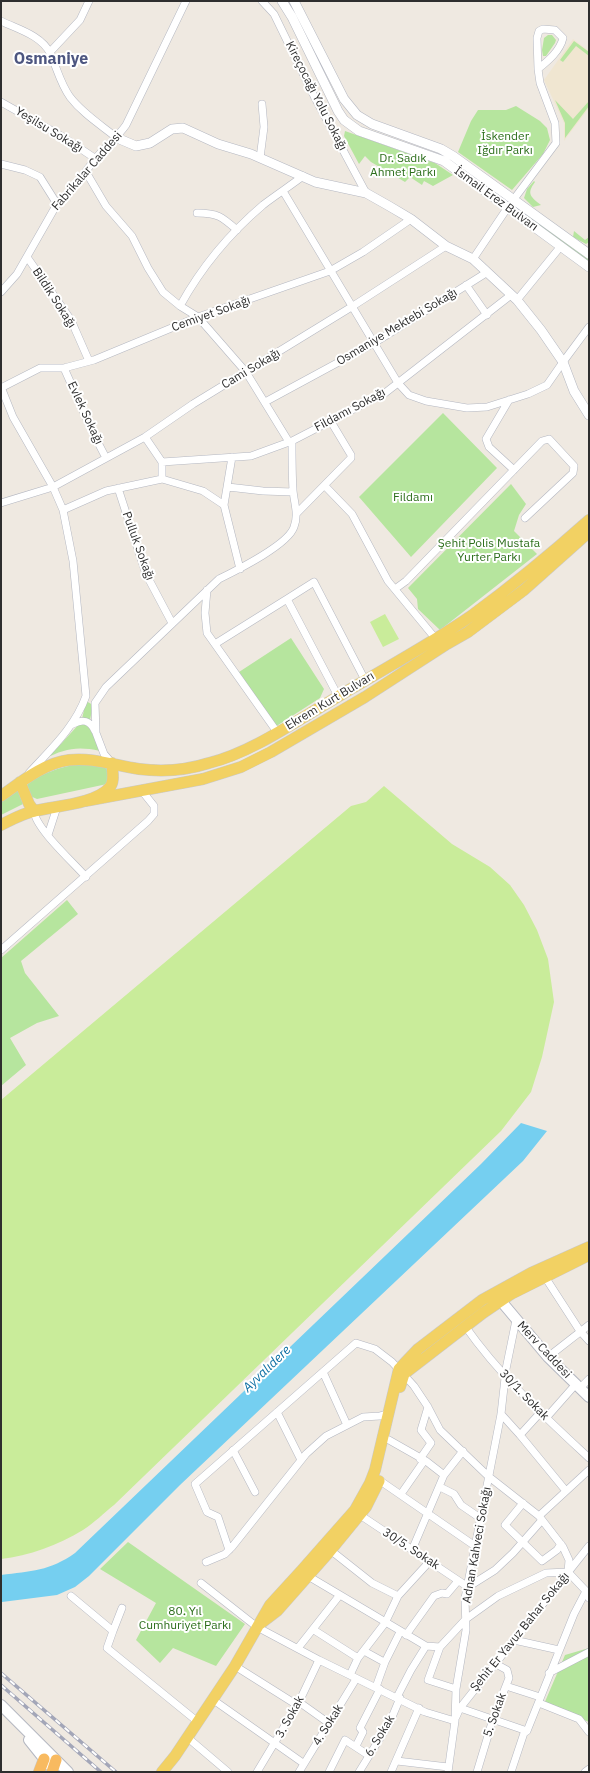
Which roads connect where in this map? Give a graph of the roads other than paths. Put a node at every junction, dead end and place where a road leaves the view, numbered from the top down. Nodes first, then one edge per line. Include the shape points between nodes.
1 (89, 1) edge
2 (186, 1) edge
3 (262, 1) edge
4 (282, 1) edge
5 (294, 1) edge
6 (1, 21) edge
7 (50, 52) junction
8 (538, 69) junction
9 (1, 102) edge
10 (262, 104) dead end
11 (117, 138) junction
12 (260, 158) junction
13 (96, 159) junction
14 (1, 164) edge
15 (86, 172) junction
16 (303, 176) junction
17 (283, 191) junction
18 (366, 193) junction
19 (514, 199) junction
20 (57, 204) junction
21 (508, 207) junction
22 (197, 213) dead end
23 (411, 219) junction
24 (237, 230) junction
25 (446, 246) junction
26 (561, 246) junction
27 (589, 254) edge
28 (27, 257) junction
29 (473, 259) junction
30 (589, 267) edge
31 (330, 271) junction
32 (486, 273) junction
33 (466, 285) junction
34 (1, 292) edge
35 (514, 298) junction
36 (180, 306) junction
37 (353, 306) junction
38 (487, 315) junction
39 (198, 317) junction
40 (589, 327) edge
41 (374, 343) junction
42 (89, 361) junction
43 (563, 362) junction
44 (64, 368) junction
45 (246, 372) junction
46 (398, 383) junction
47 (1, 388) edge
48 (509, 400) junction
49 (265, 402) junction
50 (589, 415) edge
51 (330, 420) junction
52 (145, 437) junction
53 (290, 441) junction
54 (232, 457) junction
55 (106, 458) junction
56 (162, 462) junction
57 (514, 470) junction
58 (162, 478) junction
59 (325, 486) junction
60 (53, 487) junction
61 (228, 487) junction
62 (118, 488) junction
63 (293, 492) junction
64 (1, 503) edge
65 (224, 505) junction
66 (63, 510) junction
67 (297, 513) junction
68 (525, 518) dead end
69 (589, 520) edge
70 (589, 532) edge
71 (240, 569) junction
72 (395, 589) junction
73 (207, 590) junction
74 (287, 599) junction
75 (172, 623) junction
76 (436, 638) junction
77 (215, 644) junction
78 (365, 680) junction
79 (86, 696) junction
80 (338, 696) junction
81 (95, 703) junction
82 (72, 724) junction
83 (96, 732) junction
84 (277, 732) junction
85 (112, 763) junction
86 (20, 782) junction
87 (1, 790) edge
88 (142, 791) junction
89 (1, 796) edge
90 (85, 801) junction
91 (57, 807) junction
92 (34, 811) junction
93 (14, 819) junction
94 (1, 822) edge
95 (1, 825) edge
96 (48, 835) junction
97 (86, 877) junction
98 (1, 950) edge
99 (589, 1247) edge
100 (589, 1255) edge
101 (545, 1277) junction
102 (497, 1298) junction
103 (516, 1320) junction
104 (589, 1325) edge
105 (465, 1326) junction
106 (580, 1331) junction
107 (589, 1341) edge
108 (548, 1357) junction
109 (401, 1371) junction
110 (322, 1372) junction
111 (505, 1375) junction
112 (589, 1379) edge
113 (578, 1386) junction
114 (589, 1397) edge
115 (428, 1407) junction
116 (277, 1412) junction
117 (388, 1414) junction
118 (501, 1414) junction
119 (543, 1416) junction
120 (347, 1425) junction
121 (520, 1435) junction
122 (389, 1440) junction
123 (234, 1450) junction
124 (463, 1452) junction
125 (589, 1458) edge
126 (302, 1460) junction
127 (422, 1460) junction
128 (589, 1470) edge
129 (444, 1475) junction
130 (488, 1476) junction
131 (379, 1480) junction
132 (440, 1487) junction
133 (255, 1492) dead end
134 (566, 1492) junction
135 (401, 1494) junction
136 (523, 1503) junction
137 (357, 1512) junction
138 (428, 1512) junction
139 (480, 1518) junction
140 (540, 1518) junction
141 (523, 1542) junction
142 (561, 1544) junction
143 (476, 1546) junction
144 (589, 1546) edge
145 (327, 1548) junction
146 (229, 1550) junction
147 (412, 1550) junction
148 (430, 1561) junction
149 (206, 1562) dead end
150 (568, 1572) junction
151 (308, 1576) junction
152 (458, 1581) junction
153 (201, 1583) dead end
154 (468, 1587) junction
155 (588, 1594) edge
156 (71, 1596) dead end
157 (339, 1596) junction
158 (398, 1596) junction
159 (122, 1608) dead end
160 (466, 1619) junction
161 (385, 1623) junction
162 (257, 1627) junction
163 (314, 1630) junction
164 (113, 1631) junction
165 (403, 1634) junction
166 (514, 1640) junction
167 (426, 1646) junction
168 (440, 1647) junction
169 (298, 1648) junction
170 (559, 1650) junction
171 (364, 1651) junction
172 (589, 1652) edge
173 (358, 1658) junction
174 (319, 1660) junction
175 (384, 1662) junction
176 (496, 1664) junction
177 (235, 1666) junction
178 (549, 1672) junction
179 (353, 1677) junction
180 (506, 1686) junction
181 (378, 1688) junction
182 (456, 1689) junction
183 (398, 1698) junction
184 (212, 1699) junction
185 (539, 1700) junction
186 (298, 1704) junction
187 (4, 1708) edge
188 (419, 1708) junction
189 (460, 1708) junction
190 (492, 1719) junction
191 (455, 1721) junction
192 (198, 1722) junction
193 (330, 1724) junction
194 (527, 1731) junction
195 (589, 1732) edge
196 (188, 1738) junction
197 (275, 1744) junction
198 (356, 1746) junction
199 (368, 1755) junction
200 (397, 1761) junction
201 (303, 1763) junction
202 (51, 1764) edge
203 (589, 1769) edge
204 (448, 1770) edge
205 (167, 1771) edge
206 (39, 1772) edge
207 (68, 1772) edge
208 (228, 1772) edge
209 (257, 1772) edge
210 (299, 1772) edge
211 (329, 1772) edge
212 (359, 1772) edge
213 (390, 1772) edge
214 (476, 1772) edge
215 (510, 1772) edge
216 (585, 1772) edge

1 - 7 street via 80,20
2 - 11 street, Fabrikalar Caddesi via 126,125
3 - 18 street, Kireçocağı Yolu Sokağı via 274,14
4 - 21 street, İsmail Erez Bulvarı via 338,111 350,126 444,161
5 - 19 street, İsmail Erez Bulvarı via 344,99 357,115 372,124 441,149
6 - 7 street via 37,38
7 - 11 street via 62,86 71,99 83,112
8 - 8 street via 537,35 544,29 555,30 563,38 562,43 554,55
8 - 19 street via 540,84 555,123 556,143
9 - 13 street, Yeşilsu Sokağı
10 - 12 street via 264,127
11 - 12 street via 136,146 150,143 172,129 183,128 218,144
11 - 13 street, Fabrikalar Caddesi
12 - 16 street
13 - 15 street, Fabrikalar Caddesi
14 - 20 street via 25,170 40,178
15 - 20 street, Fabrikalar Caddesi
15 - 36 street via 106,206 132,236 163,292
16 - 17 street
16 - 18 street via 315,182
17 - 24 street
17 - 31 street
18 - 23 street
19 - 21 street
19 - 27 street, İsmail Erez Bulvarı
20 - 28 street, Fabrikalar Caddesi
21 - 26 street, İsmail Erez Bulvarı
21 - 29 street
22 - 24 street via 221,215
23 - 25 street
23 - 31 street, Cemiyet Sokağı
24 - 36 street via 193,283
25 - 29 street
25 - 37 street, Cami Sokağı
26 - 30 street, İsmail Erez Bulvarı
26 - 35 street, Fildamı Sokağı
28 - 34 street, Fabrikalar Caddesi via 17,274
28 - 42 street, Bildik Sokağı via 71,320
29 - 32 street
31 - 37 street
31 - 39 street, Cemiyet Sokağı
32 - 33 street, Osmaniye Mektebi Sokağı
32 - 35 street
33 - 38 street
33 - 41 street, Osmaniye Mektebi Sokağı
35 - 38 street, Fildamı Sokağı
35 - 43 street
36 - 39 street
37 - 41 street
37 - 45 street, Cami Sokağı
38 - 46 street, Fildamı Sokağı
39 - 42 street, Cemiyet Sokağı
39 - 45 street
40 - 43 street
41 - 46 street
41 - 49 street, Osmaniye Mektebi Sokağı
42 - 44 street, Cemiyet Sokağı
43 - 48 street via 548,385
43 - 50 street via 574,391
44 - 47 street, Cemiyet Sokağı via 40,368
44 - 55 street, Evlek Sokağı
45 - 49 street
45 - 52 street, Cami Sokağı
46 - 48 street via 408,394 446,405 487,407
46 - 51 street, Fildamı Sokağı via 370,401
47 - 60 street
48 - 57 street via 486,439 489,447
49 - 53 street
51 - 53 street, Fildamı Sokağı
51 - 59 street via 351,458
52 - 55 street, Cami Sokağı
52 - 56 street
53 - 54 street, Fildamı Sokağı via 251,456
53 - 63 street
54 - 56 street, Fildamı Sokağı
54 - 61 street
55 - 60 street, Cami Sokağı
56 - 58 street
57 - 68 street via 542,441 549,439 574,466 573,473
57 - 72 street via 406,581
58 - 62 street
58 - 65 street via 203,491
59 - 67 street
59 - 72 street via 352,514 388,581
60 - 64 street, Cami Sokağı
60 - 66 street
61 - 63 street
61 - 65 street
62 - 66 street
62 - 75 street, Pulluk Sokağı via 146,574
63 - 67 street
65 - 71 street
66 - 79 street via 73,561
67 - 71 street via 294,528 287,539
69 - 76 main road, Ekrem Kurt Bulvarı via 510,586
70 - 88 main road, Ekrem Kurt Bulvarı via 524,590 473,628 277,749 235,769 203,779
71 - 73 street via 219,579
72 - 76 street
73 - 75 street
73 - 77 street via 205,613 208,633
74 - 77 street
74 - 78 street via 314,582
74 - 80 street
75 - 81 street via 106,687
76 - 78 main road, Ekrem Kurt Bulvarı
77 - 84 street
78 - 80 main road, Ekrem Kurt Bulvarı
79 - 81 street
79 - 82 street
80 - 84 main road, Ekrem Kurt Bulvarı
81 - 83 street
82 - 83 street via 87,721
82 - 86 street
83 - 85 street via 104,754
84 - 85 main road, Ekrem Kurt Bulvarı via 235,754 210,763 180,769 158,771
85 - 86 main road, Ekrem Kurt Bulvarı via 84,759 67,760
85 - 90 main road via 110,787
86 - 87 street
86 - 89 main road, Ekrem Kurt Bulvarı
86 - 92 main road
88 - 90 main road, Ekrem Kurt Bulvarı
88 - 97 street via 154,806 154,814
90 - 91 main road
91 - 92 main road
91 - 96 street
92 - 93 main road
92 - 96 street via 35,817
93 - 94 street
93 - 95 main road
96 - 97 street
97 - 98 street
99 - 102 main road via 531,1272
100 - 101 main road
101 - 102 main road
101 - 106 street
102 - 103 main road, Merv Caddesi
102 - 105 main road
102 - 109 main road via 482,1300 418,1349
103 - 108 main road, Merv Caddesi
103 - 111 street, Adnan Kahveci Sokağı
104 - 106 street
105 - 109 main road
105 - 111 street, 30/1. Sokak via 482,1351
106 - 107 street
106 - 108 street
108 - 113 main road, Merv Caddesi
109 - 110 street via 375,1350 356,1342
109 - 115 street
109 - 117 main road
109 - 122 main road
110 - 116 street
110 - 120 street
111 - 118 street, Adnan Kahveci Sokağı
111 - 119 street, 30/1. Sokak
112 - 113 street
113 - 114 main road, Merv Caddesi
113 - 119 street
115 - 124 street via 440,1430
115 - 127 street via 421,1430 431,1443
116 - 123 street
116 - 126 street
117 - 120 street via 363,1417
117 - 137 main road via 375,1470
118 - 121 street
118 - 130 street, Adnan Kahveci Sokağı
119 - 121 street
119 - 125 street, 30/1. Sokak
120 - 126 street via 326,1436
121 - 134 street
122 - 127 street
122 - 131 main road
123 - 133 street
123 - 146 street via 194,1484 207,1512 218,1517
124 - 129 street
124 - 130 street
126 - 146 street
127 - 129 street
127 - 135 street
128 - 134 street
129 - 132 street
130 - 136 street
130 - 139 street, Adnan Kahveci Sokağı
131 - 135 street
131 - 137 main road via 366,1507
132 - 138 street
132 - 139 street via 454,1494 461,1506
134 - 140 street
135 - 138 street
136 - 140 street
136 - 141 street via 505,1525
137 - 145 main road
137 - 147 street, 30/5. Sokak
138 - 143 street
138 - 147 street
139 - 143 street, Adnan Kahveci Sokağı
140 - 141 street
140 - 142 street
141 - 142 street via 542,1561
141 - 154 street via 495,1570
142 - 150 street via 569,1560
143 - 154 street, Adnan Kahveci Sokağı
144 - 150 street, Şehit Er Yavuz Bahar Sokağı
145 - 151 main road
145 - 158 street via 372,1583
145 - 162 main road via 270,1605
146 - 149 street
147 - 148 street, 30/5. Sokak
148 - 152 street, 30/5. Sokak
148 - 158 street, 4. Sokak
150 - 155 street
150 - 160 street via 546,1573 498,1596
150 - 166 street, Şehit Er Yavuz Bahar Sokağı
151 - 157 street
151 - 162 main road via 277,1611
152 - 154 street, 30/5. Sokak
152 - 165 street via 448,1594 434,1596
153 - 162 street
154 - 160 street, Adnan Kahveci Sokağı via 465,1598
155 - 170 street via 574,1614
156 - 164 street
157 - 161 street
157 - 163 street
158 - 161 street, 4. Sokak
159 - 164 street
160 - 168 street
160 - 182 street, Adnan Kahveci Sokağı
161 - 165 street
161 - 171 street, 4. Sokak
162 - 169 street
162 - 177 main road
163 - 169 street
163 - 173 street
164 - 192 street via 107,1648
165 - 167 street
165 - 175 street
166 - 170 street
166 - 176 street, Şehit Er Yavuz Bahar Sokağı
167 - 168 street
167 - 183 street, 6. Sokak
168 - 182 street via 428,1680
169 - 174 street
170 - 178 street
171 - 173 street, 4. Sokak
171 - 175 street
172 - 178 street
173 - 179 street, 4. Sokak
174 - 179 street
174 - 186 street, 3. Sokak
175 - 181 street
176 - 180 street, 5. Sokak via 507,1670 509,1678
176 - 189 street, Şehit Er Yavuz Bahar Sokağı
177 - 184 main road
177 - 186 street
178 - 185 street
179 - 181 street
179 - 193 street, 4. Sokak
180 - 185 street
180 - 190 street, 5. Sokak
181 - 183 street
181 - 198 street via 360,1728 363,1732
182 - 191 street, Adnan Kahveci Sokağı
183 - 188 street
183 - 199 street, 6. Sokak via 390,1722
184 - 192 main road
184 - 197 street
185 - 194 street
185 - 195 street via 579,1719
186 - 193 street
186 - 197 street, 3. Sokak
187 - 202 main road
188 - 191 street
188 - 200 street
189 - 190 street
189 - 191 street, Şehit Er Yavuz Bahar Sokağı
190 - 194 street
190 - 214 street, 5. Sokak
191 - 204 street, Adnan Kahveci Sokağı
192 - 196 main road
193 - 201 street, 4. Sokak
194 - 215 street via 524,1733
196 - 205 main road
196 - 208 street
197 - 201 street
197 - 209 street, 3. Sokak
198 - 199 street
198 - 211 street via 345,1740
199 - 212 street, 6. Sokak
200 - 204 street
200 - 213 street
201 - 210 street, 4. Sokak
202 - 206 highway
202 - 207 main road
203 - 216 street

